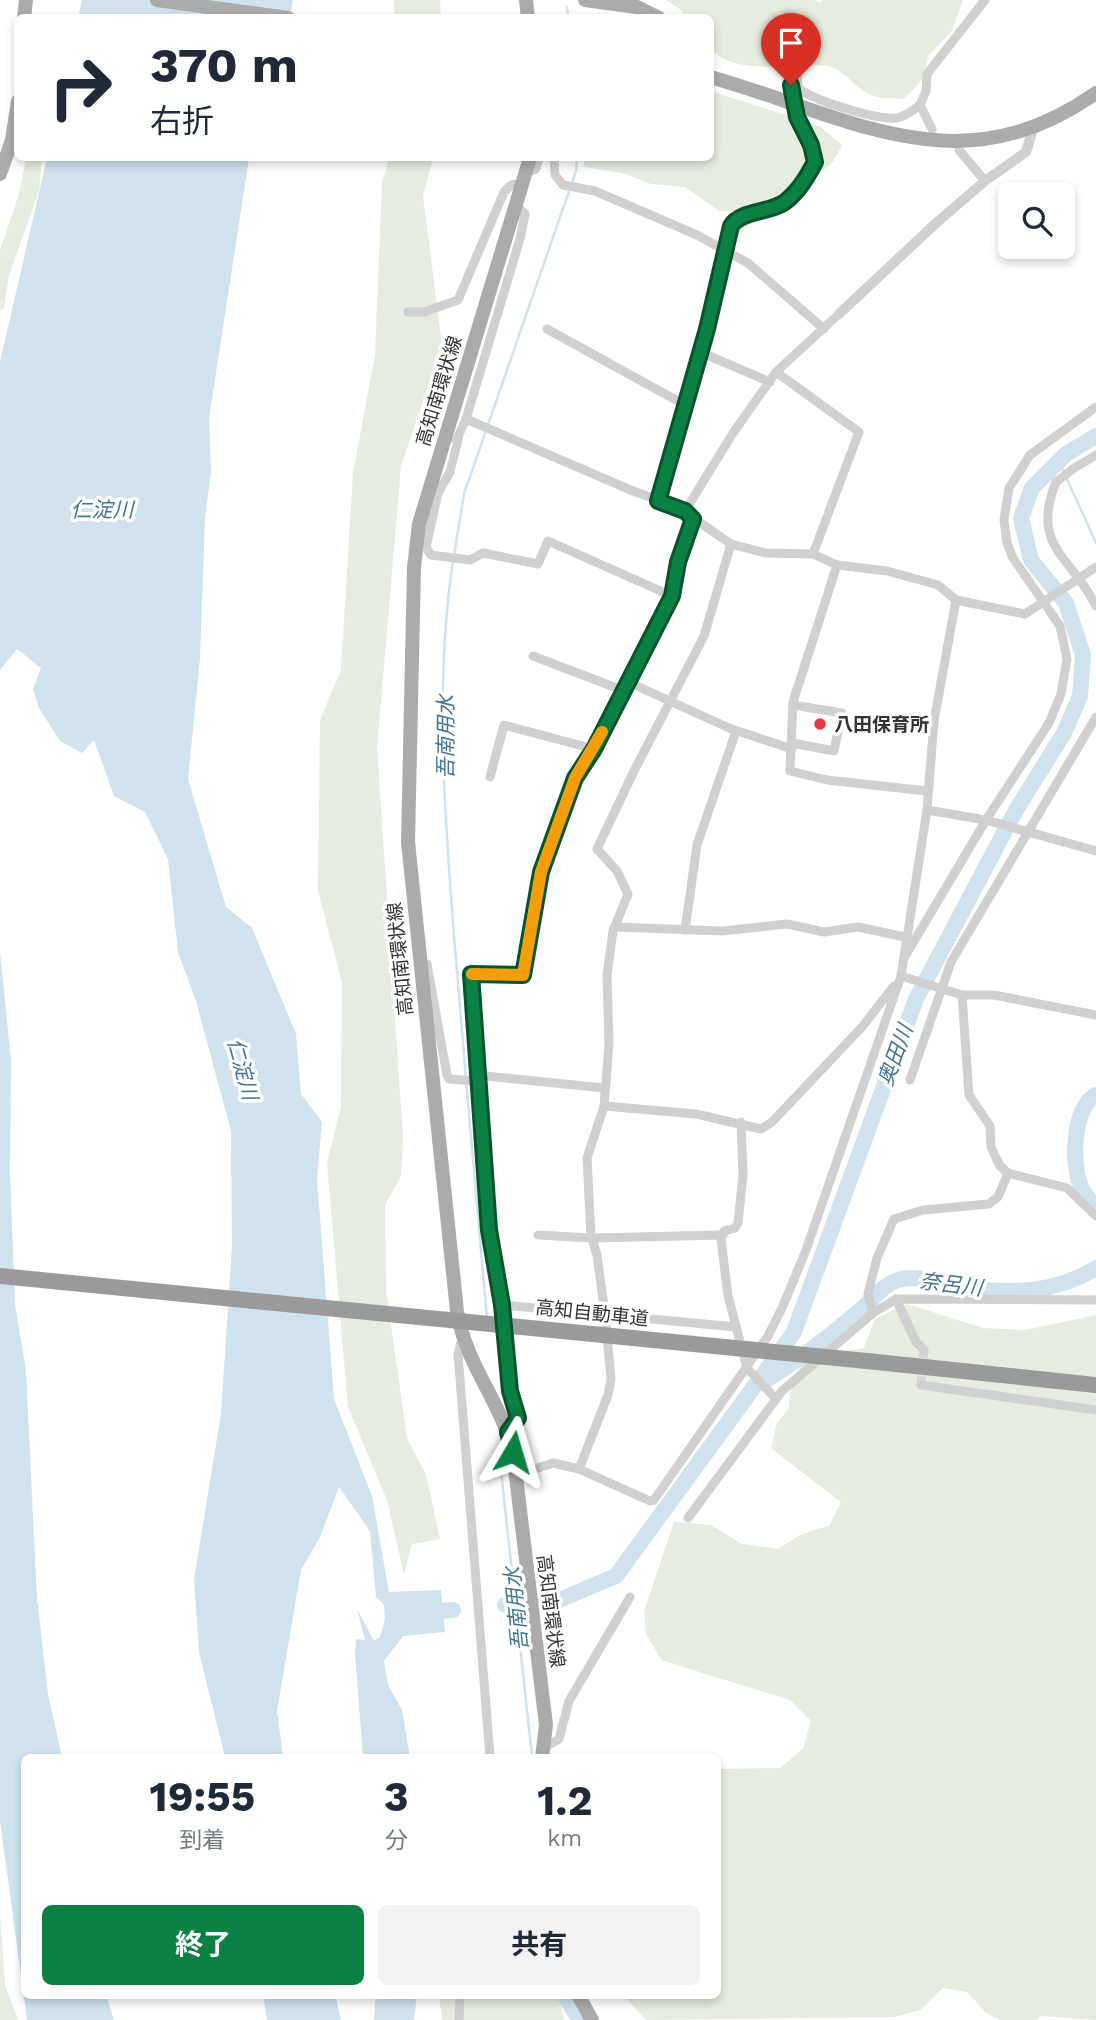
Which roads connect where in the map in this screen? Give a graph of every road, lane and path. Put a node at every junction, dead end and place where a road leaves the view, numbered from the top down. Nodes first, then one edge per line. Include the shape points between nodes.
1 (157, 0) edge
2 (585, 0) edge
3 (985, 0) edge
4 (620, 2) edge
5 (259, 14) edge
6 (652, 14) edge
7 (802, 62) dead end
8 (714, 78) edge
9 (791, 85) dead end
10 (1096, 93) edge
11 (920, 105) junction
12 (857, 119) junction
13 (14, 127) edge
14 (932, 129) dead end
15 (1033, 130) junction
16 (959, 150) dead end
17 (554, 161) edge
18 (528, 171) edge
19 (0, 174) edge
20 (985, 180) junction
21 (517, 206) junction
22 (726, 253) junction
23 (408, 312) dead end
24 (839, 314) joint
25 (547, 329) dead end
26 (824, 329) junction
27 (700, 352) junction
28 (776, 372) junction
29 (770, 382) junction
30 (685, 405) junction
31 (1096, 407) edge
32 (466, 419) junction
33 (458, 436) junction
34 (1096, 455) edge
35 (430, 483) junction
36 (658, 501) junction
37 (685, 511) junction
38 (693, 519) junction
39 (731, 544) junction
40 (813, 554) junction
41 (836, 565) junction
42 (1096, 567) edge
43 (1076, 581) junction
44 (672, 596) junction
45 (956, 600) junction
46 (1046, 602) junction
47 (1096, 606) edge
48 (533, 656) dead end
49 (624, 686) junction
50 (671, 703) junction
51 (793, 705) junction
52 (1096, 717) edge
53 (736, 731) junction
54 (792, 746) junction
55 (594, 749) junction
56 (489, 777) dead end
57 (927, 791) junction
58 (927, 810) junction
59 (986, 820) junction
60 (1025, 831) junction
61 (1096, 850) edge
62 (411, 881) junction
63 (615, 927) junction
64 (685, 930) junction
65 (905, 937) junction
66 (903, 960) junction
67 (905, 977) junction
68 (936, 987) junction
69 (962, 995) junction
70 (1096, 1015) edge
71 (476, 1080) junction
72 (911, 1080) dead end
73 (604, 1088) junction
74 (604, 1107) junction
75 (741, 1122) junction
76 (1008, 1173) junction
77 (1096, 1216) edge
78 (538, 1234) dead end
79 (723, 1235) junction
80 (592, 1238) junction
81 (0, 1276) edge
82 (896, 1299) junction
83 (1096, 1300) edge
84 (502, 1305) junction
85 (873, 1313) junction
86 (605, 1314) junction
87 (736, 1327) junction
88 (462, 1338) junction
89 (924, 1350) tunnel mouth
90 (814, 1351) dead end
91 (747, 1367) junction
92 (810, 1368) junction
93 (921, 1385) dead end
94 (1096, 1385) edge
95 (776, 1399) junction
96 (1096, 1410) edge
97 (508, 1432) junction
98 (579, 1469) junction
99 (516, 1475) junction
100 (688, 1518) dead end
101 (630, 1597) dead end
102 (543, 1752) edge
103 (490, 1754) edge
104 (460, 1999) edge
105 (580, 1999) edge
106 (459, 2020) edge
107 (592, 2020) edge

1 - 5 main road
2 - 4 main road
3 - 11 street via 927,74
4 - 6 main road
7 - 12 street via 797,68 802,92
8 - 12 main road
9 - 22 street, bridge via 797,117 815,162 802,186 783,203 736,219
10 - 15 main road
11 - 12 street via 896,118
11 - 14 street
12 - 15 main road via 935,140 981,139
13 - 19 main road
15 - 20 street via 1026,152
16 - 20 street
17 - 22 street via 562,186 584,188 697,235
18 - 21 main road, 高知南環状線
18 - 23 street via 504,192 457,300 424,312
20 - 24 street
21 - 32 street via 525,214 520,239
21 - 35 main road, 高知南環状線
22 - 26 street via 748,263
22 - 27 street
24 - 26 street
25 - 30 street
26 - 28 street
27 - 29 street
27 - 30 street
28 - 29 street
28 - 40 street via 859,432
29 - 37 street
30 - 36 street
31 - 46 street via 1030,455 1009,488 1004,520 1007,543
32 - 33 street
32 - 36 street
33 - 35 street via 442,473
33 - 44 street via 450,471 438,493 426,547 431,555 470,560 483,552 538,564 548,541
34 - 43 street, bridge via 1056,482 1048,503 1046,521 1053,546
35 - 62 main road, 高知南環状線 via 414,567
36 - 37 street
37 - 38 street
38 - 39 street
38 - 44 street
39 - 40 street via 765,553
39 - 50 street via 704,636
40 - 41 street
41 - 45 street via 887,571 938,585
41 - 51 street
42 - 43 street
43 - 46 street
43 - 47 street
44 - 49 street
45 - 46 street via 1025,614
45 - 57 street
46 - 59 street via 1060,626 1067,671 1049,723
48 - 49 street
49 - 50 street
49 - 55 street
50 - 53 street
50 - 63 street via 597,849 623,880 628,894
51 - 54 street
51 - 54 street via 842,713 834,751
52 - 60 street
53 - 54 street
53 - 64 street via 697,845
54 - 57 street via 790,771 827,780
55 - 56 street via 504,725
55 - 71 street via 575,778 541,872 523,975 471,974
57 - 58 street
58 - 59 street
58 - 65 street
59 - 60 street
59 - 66 street
60 - 61 street
60 - 68 street
62 - 71 street via 445,1067 449,1079
62 - 88 main road, 高知南環状線
63 - 64 street
63 - 73 street via 607,975
64 - 65 street via 787,924 824,932 858,927
65 - 66 street
66 - 67 street
67 - 68 street
67 - 75 street via 772,1122 761,1129
67 - 91 street via 794,1282
68 - 69 street
68 - 72 street
69 - 70 street via 994,995
69 - 76 street via 969,1095 990,1126 991,1147
71 - 73 street
71 - 84 street via 489,1230
73 - 74 street
74 - 75 street
74 - 80 street via 587,1158
75 - 79 street via 743,1175 738,1223
76 - 77 street via 1067,1188
76 - 85 street via 998,1197 989,1204 923,1210 894,1219 868,1294
78 - 80 street
79 - 80 street
79 - 87 street via 728,1296
80 - 86 street
81 - 94 highway, 高知自動車道, bridge
82 - 83 street
82 - 85 street
82 - 89 street
84 - 86 street
84 - 97 street via 510,1391 518,1418
85 - 92 street
86 - 87 street
86 - 98 street via 611,1379
87 - 91 street
88 - 97 main road, 高知南環状線
88 - 103 street via 457,1354
90 - 92 street
91 - 95 street
91 - 98 street via 654,1500
92 - 95 street
93 - 96 street
95 - 100 street
97 - 99 main road, 高知南環状線
98 - 99 street via 553,1463
99 - 102 main road, 高知南環状線 via 546,1725
101 - 102 street via 569,1701 559,1739
104 - 106 street
105 - 107 main road

